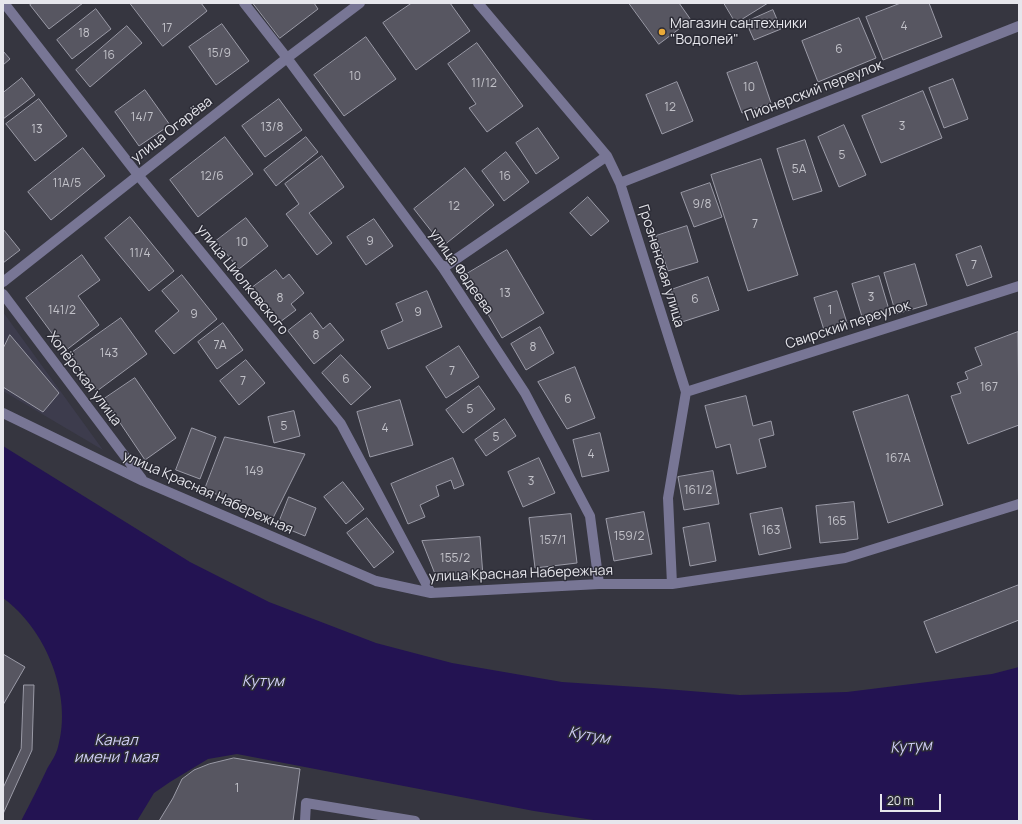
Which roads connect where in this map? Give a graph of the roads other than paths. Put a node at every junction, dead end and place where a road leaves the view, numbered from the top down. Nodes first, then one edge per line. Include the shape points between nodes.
1 (4, 3) edge
2 (244, 3) edge
3 (360, 3) edge
4 (478, 3) edge
5 (1019, 26) edge
6 (287, 58) junction
7 (607, 156) junction
8 (138, 175) junction
9 (620, 183) junction
10 (443, 268) junction
11 (3, 282) edge
12 (1019, 286) edge
13 (3, 294) edge
14 (686, 392) junction
15 (3, 413) edge
16 (143, 481) junction
17 (1019, 504) edge
18 (599, 584) junction
19 (672, 584) junction
20 (431, 593) junction
21 (305, 821) edge
22 (415, 821) edge

1 - 8 street, улица Циолковского
2 - 6 street, улица Фадеева
3 - 6 street, улица Огарёва
4 - 7 street, Грозненская улица
5 - 9 street, Пионерский переулок
6 - 8 street, улица Огарёва
6 - 10 street, улица Фадеева
7 - 9 street, Грозненская улица
7 - 10 street
8 - 11 street, улица Огарёва
8 - 20 street, улица Циолковского via 340,424
9 - 14 street, Грозненская улица
10 - 18 street, улица Фадеева via 525,393 590,516
12 - 14 street, Свирский переулок
13 - 16 street, Хопёрская улица
14 - 19 street, Грозненская улица via 668,498
15 - 16 street, улица Красная Набережная
16 - 20 street, улица Красная Набережная via 376,581
17 - 19 street, улица Красная Набережная via 845,558
18 - 19 street, улица Красная Набережная
18 - 20 street, улица Красная Набережная
21 - 22 street via 306,803

